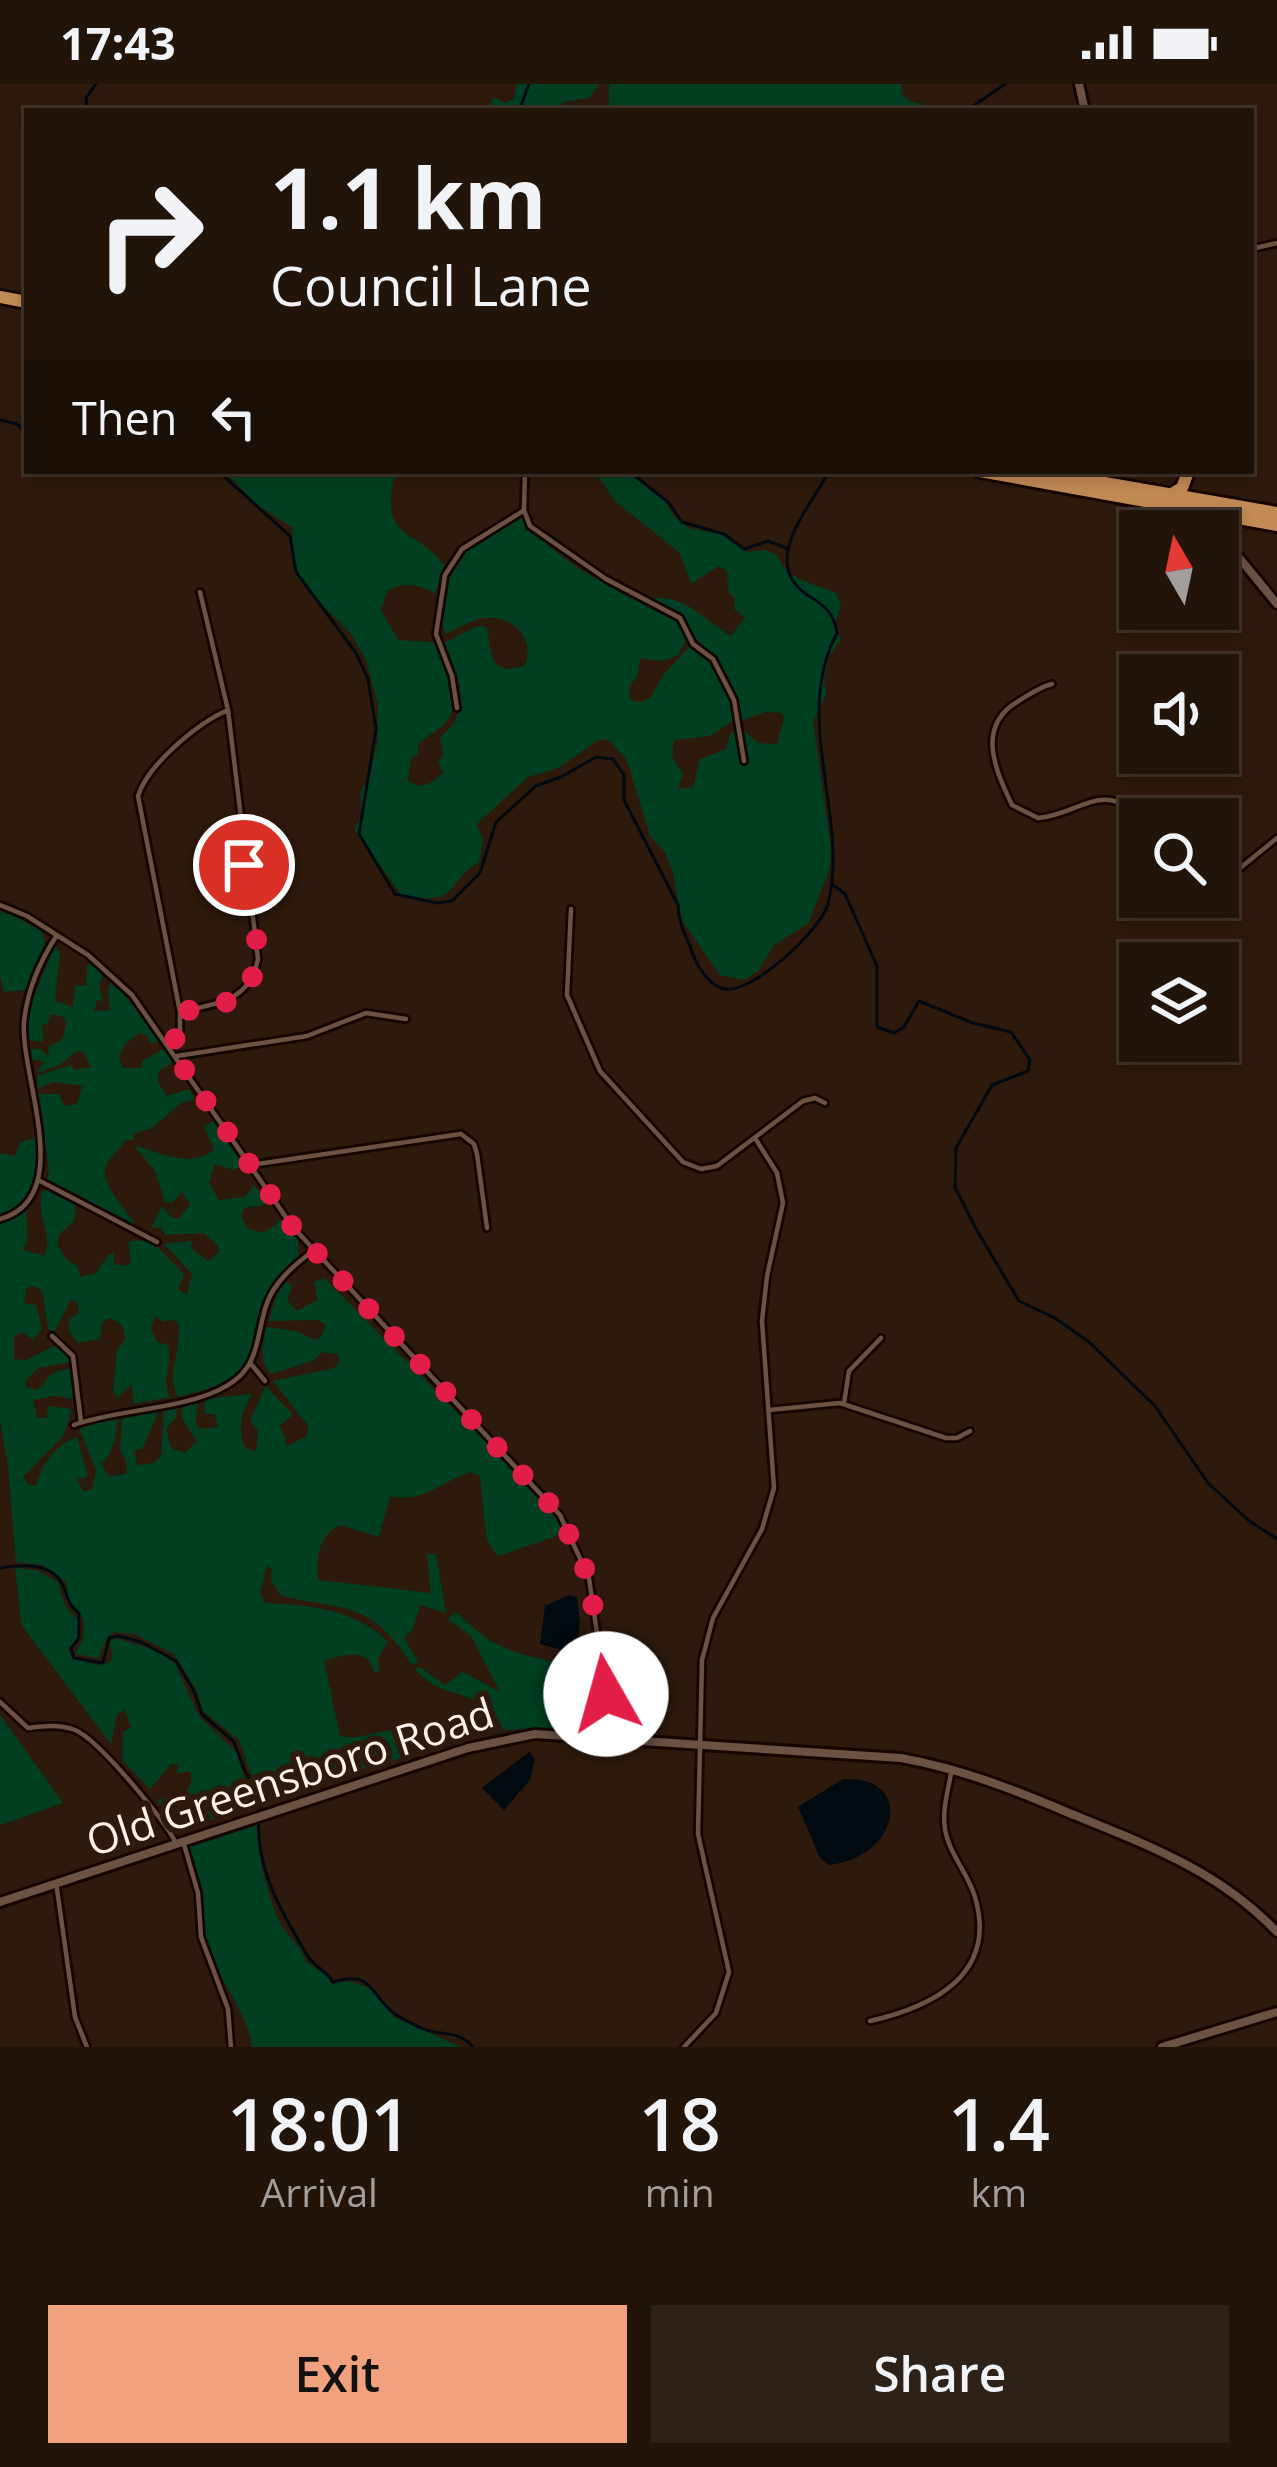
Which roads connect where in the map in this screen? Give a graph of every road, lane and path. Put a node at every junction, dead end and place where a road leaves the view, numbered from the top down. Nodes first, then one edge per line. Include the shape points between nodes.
1 (526, 474) edge
2 (999, 474) edge
3 (1053, 474) edge
4 (1187, 474) edge
5 (1189, 474) edge
6 (1170, 495) junction
7 (1202, 506) junction
8 (524, 510) junction
9 (1205, 510) edge
10 (1214, 510) edge
11 (1277, 513) edge
12 (1239, 518) edge
13 (1277, 525) edge
14 (1239, 557) edge
15 (200, 592) dead end
16 (1277, 604) edge
17 (1052, 684) dead end
18 (457, 707) dead end
19 (228, 710) junction
20 (744, 761) dead end
21 (1119, 804) edge
22 (1277, 838) edge
23 (1239, 869) edge
24 (0, 905) edge
25 (571, 909) dead end
26 (57, 935) junction
27 (180, 1012) junction
28 (406, 1019) dead end
29 (169, 1047) junction
30 (177, 1056) junction
31 (825, 1103) dead end
32 (755, 1138) junction
33 (250, 1165) junction
34 (40, 1181) junction
35 (0, 1219) edge
36 (488, 1228) dead end
37 (158, 1242) dead end
38 (313, 1250) junction
39 (52, 1336) dead end
40 (881, 1338) dead end
41 (251, 1364) junction
42 (266, 1381) dead end
43 (844, 1403) junction
44 (769, 1410) junction
45 (970, 1431) dead end
46 (0, 1702) edge
47 (612, 1737) junction
48 (701, 1743) junction
49 (952, 1768) junction
50 (180, 1842) junction
51 (56, 1882) junction
52 (0, 1902) edge
53 (1277, 1932) edge
54 (1277, 2012) edge
55 (870, 2021) dead end
56 (87, 2047) edge
57 (231, 2047) edge
58 (684, 2047) edge
59 (1162, 2047) edge

1 - 8 street
2 - 7 highway
3 - 6 highway
4 - 6 highway
5 - 7 street
6 - 7 highway
7 - 9 street
7 - 10 highway
7 - 11 highway
8 - 18 street via 462,549 446,575 436,634
8 - 20 street via 557,548 680,618 727,681
12 - 13 highway
14 - 16 street
15 - 19 street
17 - 21 street via 1002,712 993,728 1012,805 1038,818 1106,799
19 - 27 street via 162,760 138,796
19 - 27 street via 256,968 236,998
22 - 23 street
24 - 26 street
25 - 32 street via 568,1004 610,1085 694,1167 717,1166
26 - 29 street via 132,995
26 - 34 street via 29,992 24,1024
27 - 29 street
28 - 30 street via 366,1013 307,1036
29 - 30 street
30 - 33 street
31 - 32 street via 803,1101
32 - 44 street via 783,1196 763,1303
33 - 36 street via 461,1134 477,1154
33 - 38 street
34 - 35 street
34 - 37 street
38 - 41 street via 267,1301
38 - 47 street via 560,1515 589,1578
39 - 41 street via 73,1356 78,1424 218,1390
40 - 43 street via 850,1371
41 - 42 street
43 - 44 street
43 - 45 street via 946,1438
44 - 48 street via 771,1502 708,1631
46 - 50 street via 28,1728 80,1732
47 - 48 street, Old Greensboro Road
47 - 50 street, Old Greensboro Road via 499,1739
48 - 49 street, Old Greensboro Road
48 - 58 street via 698,1834 729,1972 716,2013
49 - 53 street, Old Greensboro Road via 1169,1852 1232,1891
49 - 55 street via 944,1821 975,1896 974,1951 958,1981 935,2000
50 - 51 street, Old Greensboro Road
50 - 57 street via 228,2009
51 - 52 street, Old Greensboro Road
51 - 56 street via 75,2018
54 - 59 street

